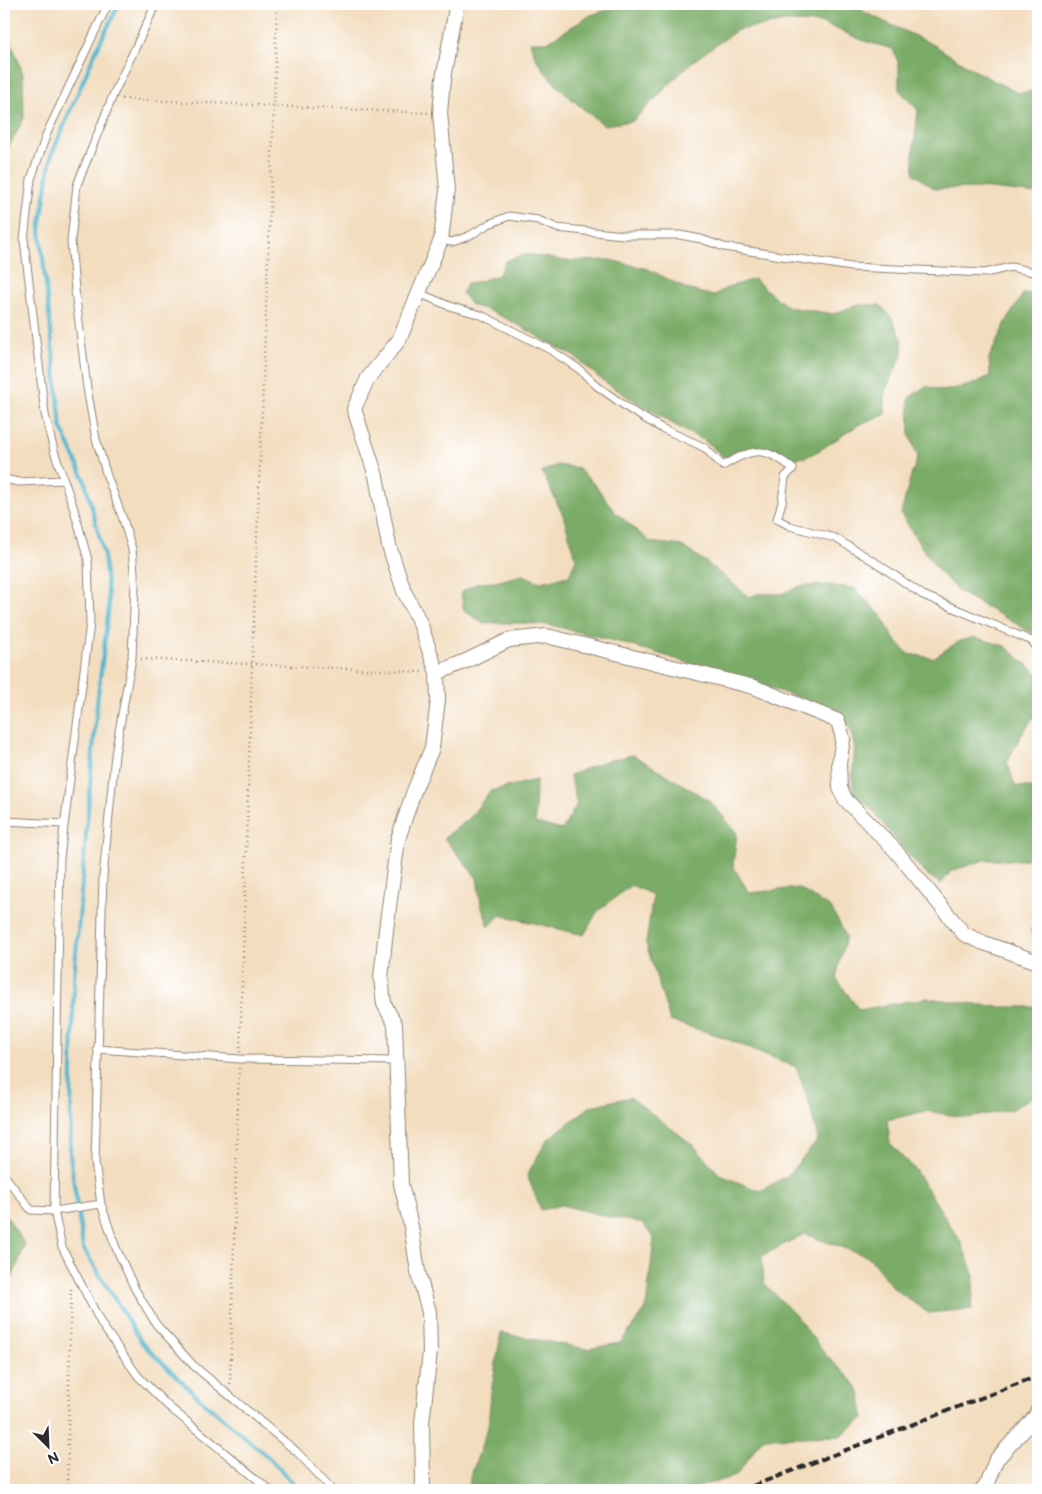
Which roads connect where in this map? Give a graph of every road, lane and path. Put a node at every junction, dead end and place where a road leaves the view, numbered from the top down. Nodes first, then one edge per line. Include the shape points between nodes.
1 (108, 4) edge
2 (156, 4) edge
3 (276, 4) edge
4 (456, 4) edge
5 (112, 99) junction
6 (274, 106) junction
7 (440, 113) junction
8 (441, 240) junction
9 (1038, 273) edge
10 (419, 293) junction
11 (4, 479) edge
12 (64, 480) junction
13 (1038, 649) edge
14 (132, 658) junction
15 (252, 663) junction
16 (436, 673) junction
17 (4, 821) edge
18 (64, 824) junction
19 (1038, 962) edge
20 (97, 1049) junction
21 (240, 1059) junction
22 (396, 1061) junction
23 (4, 1175) edge
24 (101, 1204) junction
25 (54, 1210) junction
26 (72, 1265) junction
27 (229, 1395) junction
28 (1038, 1410) edge
29 (67, 1490) edge
30 (270, 1490) edge
31 (334, 1490) edge
32 (421, 1490) edge
33 (985, 1490) edge

1 - 12 lane via 47,133 31,179 24,240 45,414
2 - 5 lane
3 - 6 path
4 - 7 street
5 - 6 path
5 - 14 lane via 77,185 71,241 74,290 96,439 132,549 135,584
6 - 7 path
6 - 15 path
7 - 8 street via 447,190
8 - 9 lane via 452,242 469,236 509,216 538,220 557,228 613,234 680,234 724,247 851,266 984,273 1011,268
8 - 10 street
10 - 13 lane via 481,315 549,349 632,411 705,448 723,466 752,452 762,451 782,460 793,469 785,477 777,519 790,526 836,538 923,595 1032,641
10 - 16 street via 399,340 368,378 354,408 376,476 389,546
11 - 12 lane via 19,482
12 - 18 lane via 88,560 90,623
14 - 15 path
14 - 20 lane via 115,754 103,877
15 - 16 path
15 - 21 path
16 - 19 street via 509,640 547,636 754,687 838,721 843,739 839,762 840,788 845,799 895,850 964,934
16 - 22 street via 438,700 432,748 398,839 381,978 384,1004 395,1024
17 - 18 lane
18 - 25 lane via 60,858
20 - 21 lane
20 - 24 lane via 95,1162
21 - 22 lane
21 - 27 path
22 - 32 street via 401,1184 429,1312 430,1352 422,1423
23 - 25 lane via 31,1210
24 - 25 lane
24 - 27 lane via 116,1248 156,1324 194,1366
25 - 26 lane via 62,1247
26 - 29 path
26 - 30 lane via 102,1325 138,1376 168,1406
27 - 31 lane via 298,1452
28 - 33 street via 996,1460

